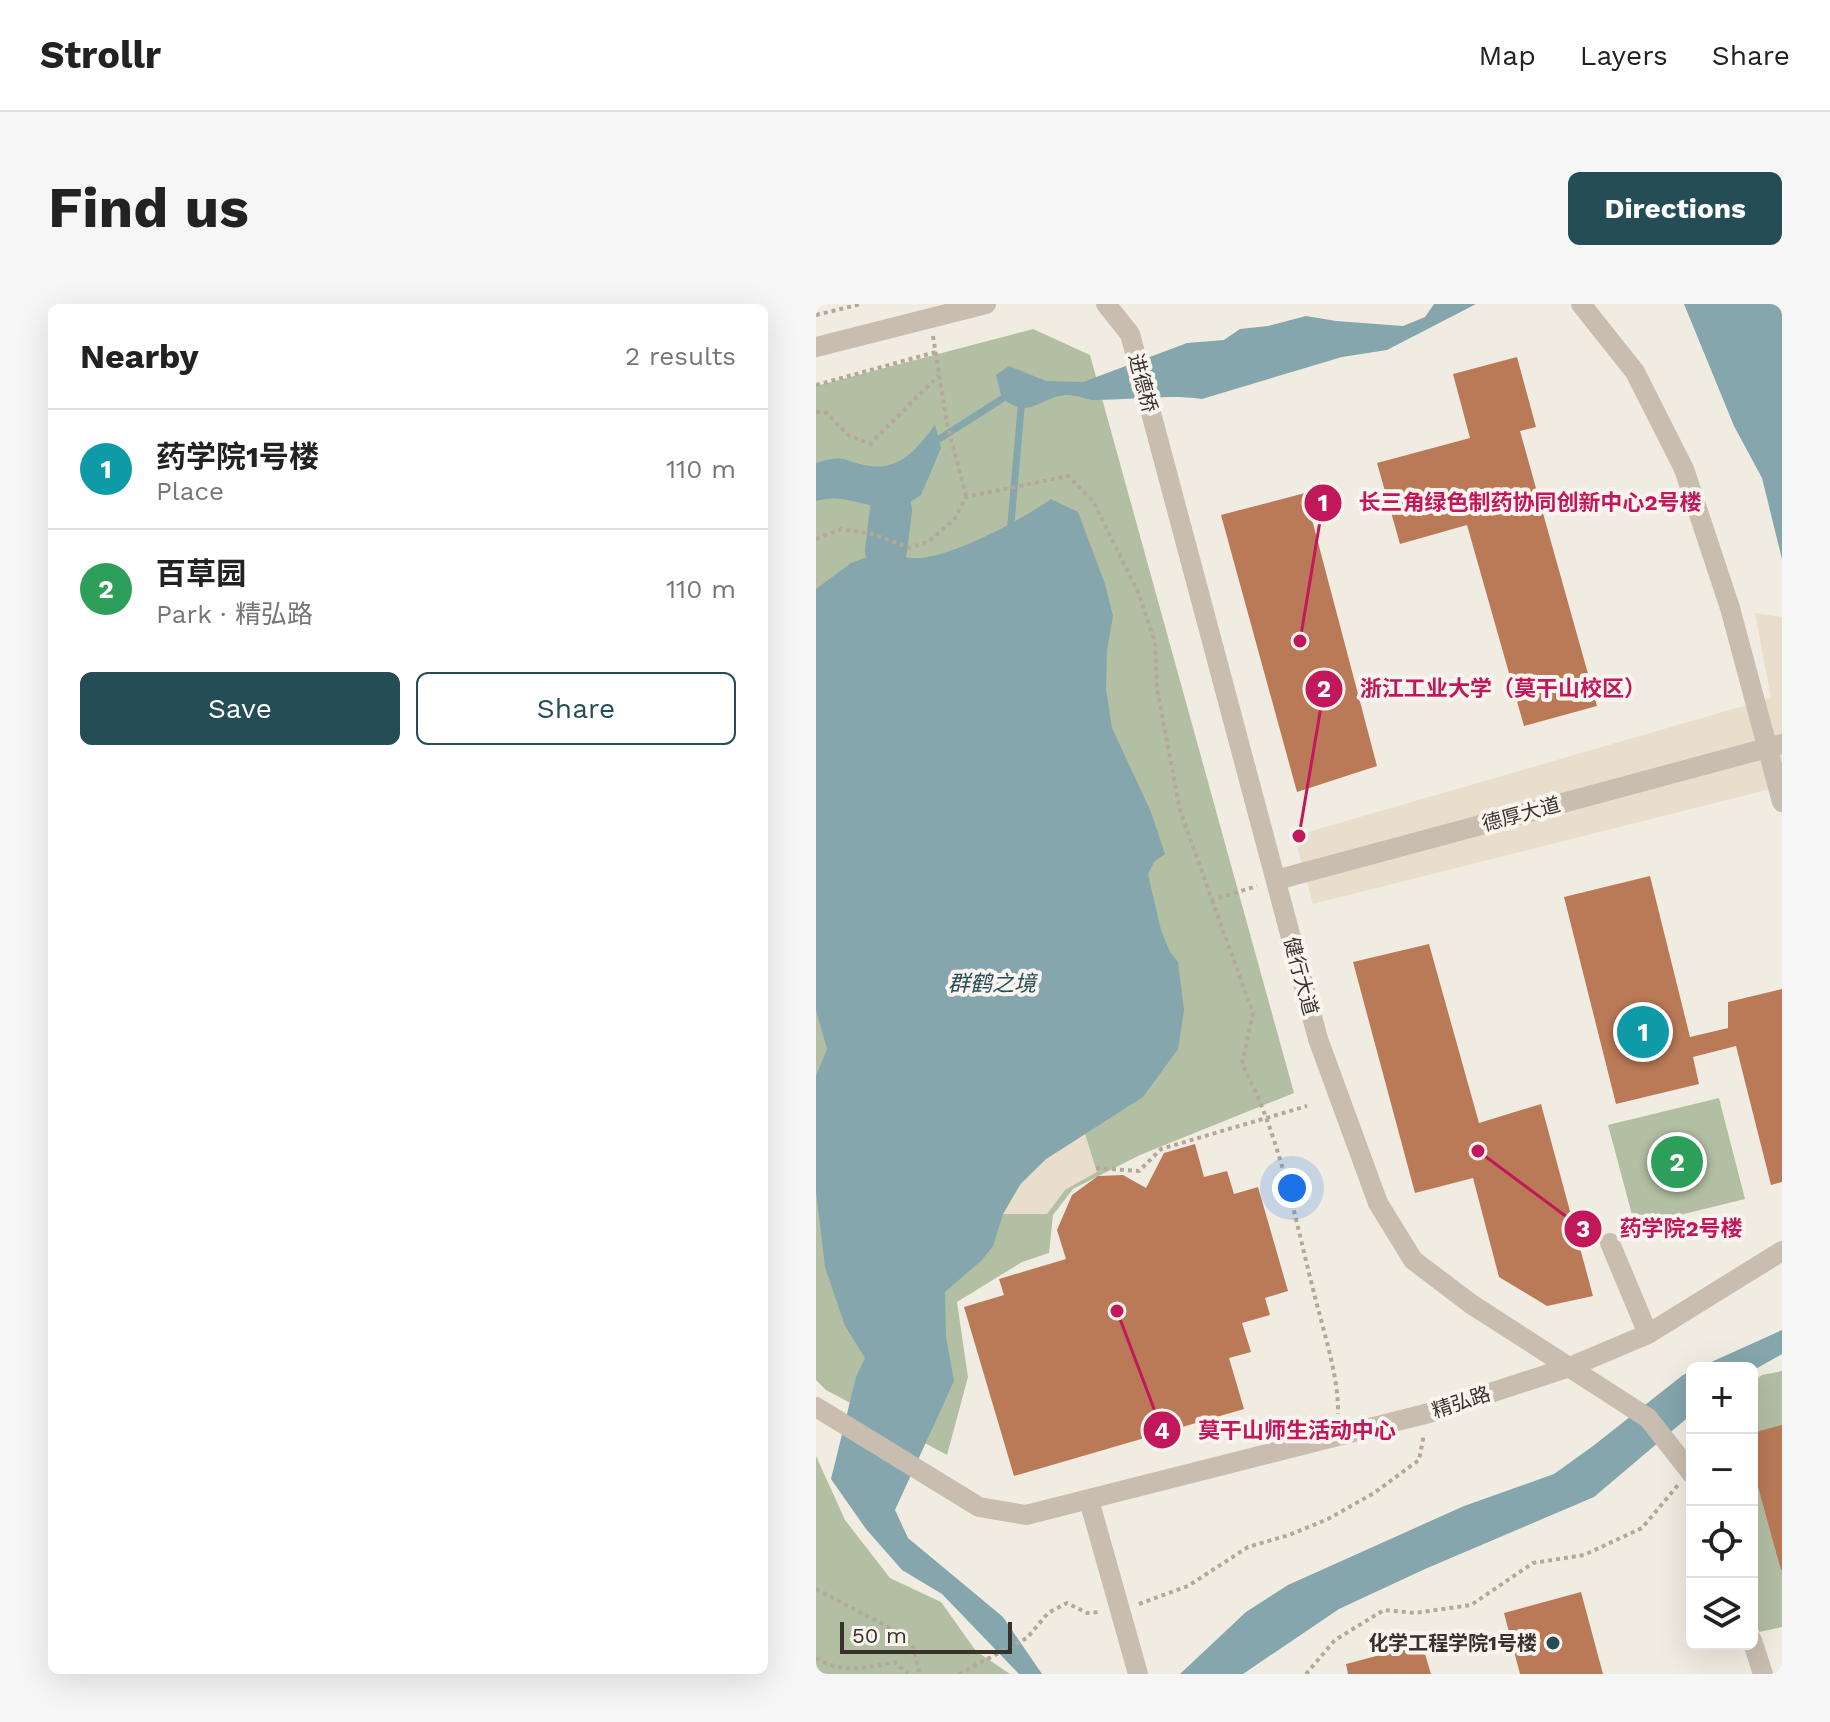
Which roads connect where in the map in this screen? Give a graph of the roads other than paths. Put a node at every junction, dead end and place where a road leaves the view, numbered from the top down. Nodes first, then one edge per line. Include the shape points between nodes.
1 (986, 304) edge
2 (1106, 304) edge
3 (1581, 304) edge
4 (816, 347) edge
5 (1156, 431) joint
6 (1775, 746) edge
7 (1782, 802) edge
8 (1276, 880) junction
9 (1610, 1243) dead end
10 (1782, 1251) edge
11 (1648, 1334) junction
12 (1570, 1367) junction
13 (820, 1409) edge
14 (1686, 1467) edge
15 (1089, 1500) junction
16 (1755, 1650) edge
17 (1138, 1674) edge
18 (1763, 1674) edge

1 - 4 street
2 - 5 street, 进德桥 via 1130,334
3 - 6 street via 1635,372 1684,469
5 - 8 street, 健行大道
6 - 7 street
6 - 8 street, 德厚大道
8 - 12 street, 健行大道 via 1318,1039 1378,1203 1413,1260
9 - 11 street
10 - 11 street, 精弘路
11 - 12 street, 精弘路
12 - 14 street, 健行大道 via 1648,1418
12 - 15 street, 精弘路 via 1429,1413
13 - 15 street, 精弘路 via 979,1507 1026,1515
15 - 17 street
16 - 18 street

